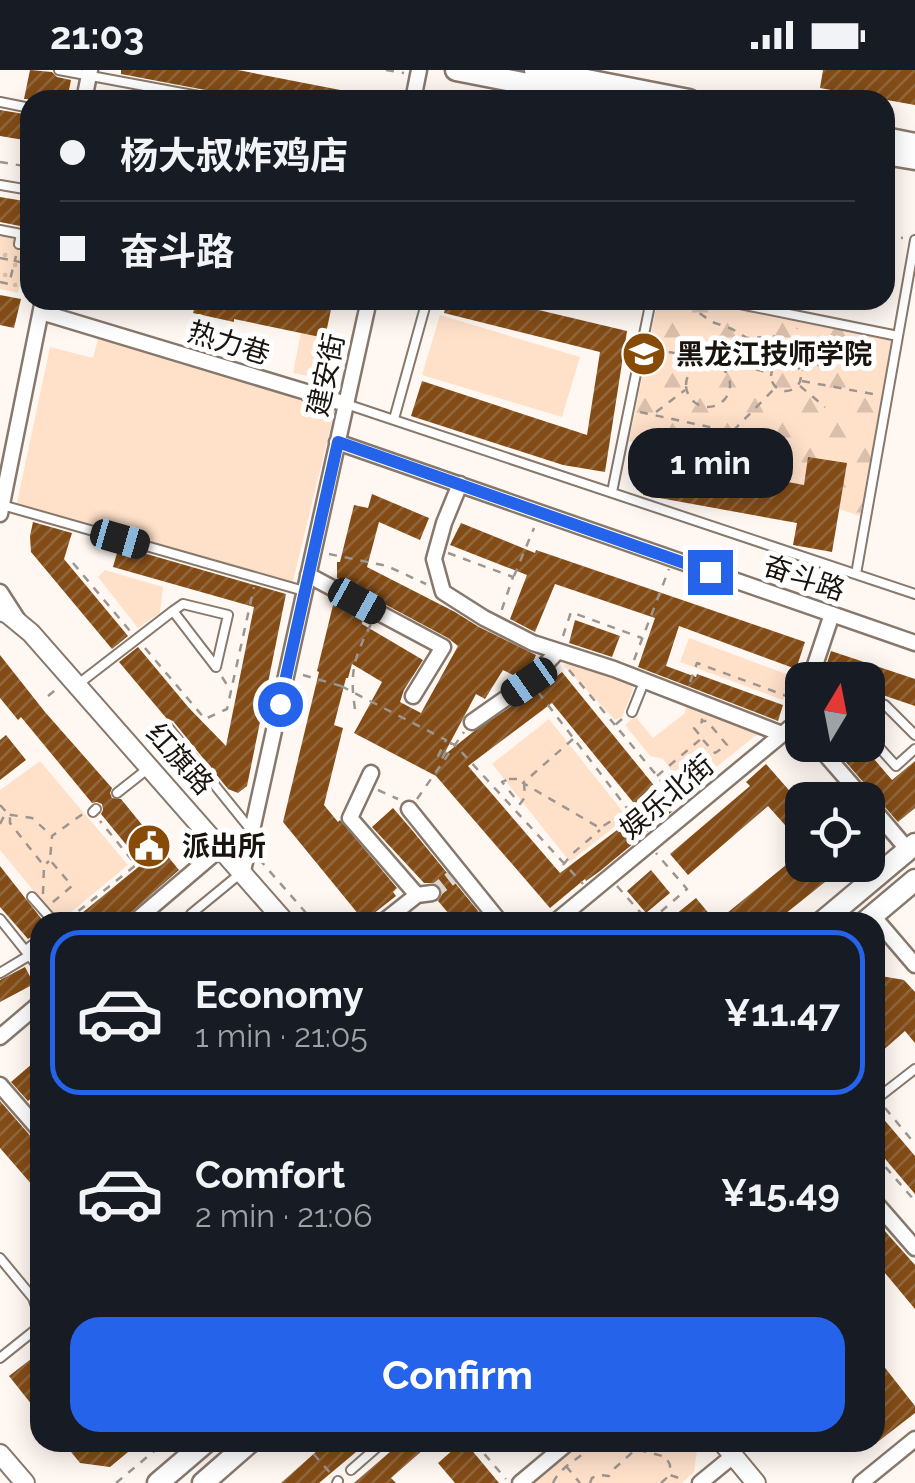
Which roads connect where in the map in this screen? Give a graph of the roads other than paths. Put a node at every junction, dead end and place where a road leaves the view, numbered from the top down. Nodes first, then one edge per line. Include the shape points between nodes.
1 (59, 70) edge
2 (456, 70) edge
3 (535, 70) edge
4 (89, 73) edge
5 (632, 79) edge
6 (171, 90) edge
7 (559, 90) edge
8 (662, 90) edge
9 (20, 239) edge
10 (915, 240) edge
11 (19, 244) road end
12 (41, 310) edge
13 (54, 310) edge
14 (366, 310) edge
15 (423, 310) edge
16 (649, 310) edge
17 (769, 310) edge
18 (898, 336) junction
19 (346, 404) junction
20 (394, 418) junction
21 (338, 442) junction
22 (460, 484) junction
23 (612, 492) junction
24 (1, 510) edge
25 (856, 574) junction
26 (308, 575) junction
27 (304, 591) junction
28 (0, 592) edge
29 (915, 594) edge
30 (0, 611) edge
31 (173, 611) junction
32 (832, 614) junction
33 (26, 629) junction
34 (915, 642) edge
35 (560, 657) junction
36 (816, 662) edge
37 (644, 682) junction
38 (77, 685) junction
39 (413, 696) dead end
40 (885, 704) edge
41 (632, 712) road end
42 (472, 722) dead end
43 (167, 726) dead end
44 (785, 732) edge
45 (782, 734) junction
46 (915, 736) edge
47 (915, 749) edge
48 (885, 754) edge
49 (832, 762) edge
50 (150, 767) junction
51 (368, 779) road end
52 (849, 782) edge
53 (117, 792) dead end
54 (410, 809) road end
55 (885, 821) edge
56 (252, 830) junction
57 (911, 847) edge
58 (222, 848) junction
59 (242, 872) junction
60 (915, 880) edge
61 (32, 897) dead end
62 (45, 912) edge
63 (146, 912) edge
64 (193, 912) edge
65 (277, 912) edge
66 (397, 912) edge
67 (492, 912) edge
68 (566, 912) edge
69 (834, 912) edge
70 (877, 912) edge
71 (0, 918) edge
72 (885, 935) edge
73 (30, 950) edge
74 (28, 952) junction
75 (30, 955) edge
76 (915, 965) edge
77 (0, 973) edge
78 (30, 1010) edge
79 (0, 1036) edge
80 (915, 1069) edge
81 (1, 1087) edge
82 (885, 1093) edge
83 (30, 1118) edge
84 (885, 1214) edge
85 (915, 1248) edge
86 (0, 1258) edge
87 (30, 1294) edge
88 (30, 1331) edge
89 (0, 1358) edge
90 (915, 1440) edge
91 (192, 1452) edge
92 (238, 1452) edge
93 (372, 1452) edge
94 (557, 1452) edge
95 (724, 1452) edge
96 (730, 1452) edge
97 (0, 1454) edge
98 (351, 1470) dead end
99 (693, 1482) edge
100 (25, 1483) edge
101 (158, 1483) edge
102 (202, 1483) edge
103 (520, 1483) edge
104 (756, 1483) edge
105 (860, 1483) edge

1 - 4 lane
2 - 7 main road
3 - 5 main road
4 - 6 lane
5 - 8 main road
9 - 11 lane
10 - 18 lane
12 - 24 street
13 - 19 street, 热力巷
14 - 19 street, 建安街
15 - 20 lane
16 - 23 lane
17 - 18 lane
18 - 25 lane
19 - 20 lane
19 - 21 street, 建安街
20 - 23 lane
21 - 22 street, 奋斗路
21 - 26 street, 建安街
22 - 32 street, 奋斗路
22 - 35 street via 434,559 443,592
23 - 25 lane
24 - 27 lane
25 - 29 lane
26 - 27 street, 建安街
26 - 39 street via 443,647
27 - 56 street, 建安街
28 - 33 street
30 - 33 street, 红旗路
31 - 31 lane via 183,604 228,615 216,667
31 - 38 lane
32 - 34 street, 奋斗路
32 - 36 street
33 - 38 street, 红旗路
35 - 37 street
35 - 42 street
37 - 41 lane
37 - 45 street
38 - 50 street, 红旗路
40 - 46 lane
43 - 56 lane
44 - 45 street, 娱乐北街
45 - 68 street, 娱乐北街
47 - 48 lane via 896,766
49 - 52 street
50 - 53 lane
50 - 58 street, 红旗路
51 - 66 street via 350,818 424,894
54 - 67 street
55 - 57 street
56 - 59 street, 建安街
57 - 69 main road
58 - 59 street, 红旗路
58 - 63 street
59 - 64 lane
59 - 65 street, 红旗路
60 - 70 main road
61 - 62 lane
71 - 74 lane
72 - 76 street
73 - 74 lane
74 - 75 lane
74 - 77 lane
78 - 79 street
80 - 82 lane
81 - 83 street
84 - 85 street
86 - 87 lane
88 - 89 lane
90 - 105 street
91 - 101 main road
92 - 102 main road
93 - 98 lane
94 - 103 street
95 - 99 street
96 - 104 street
97 - 100 street

